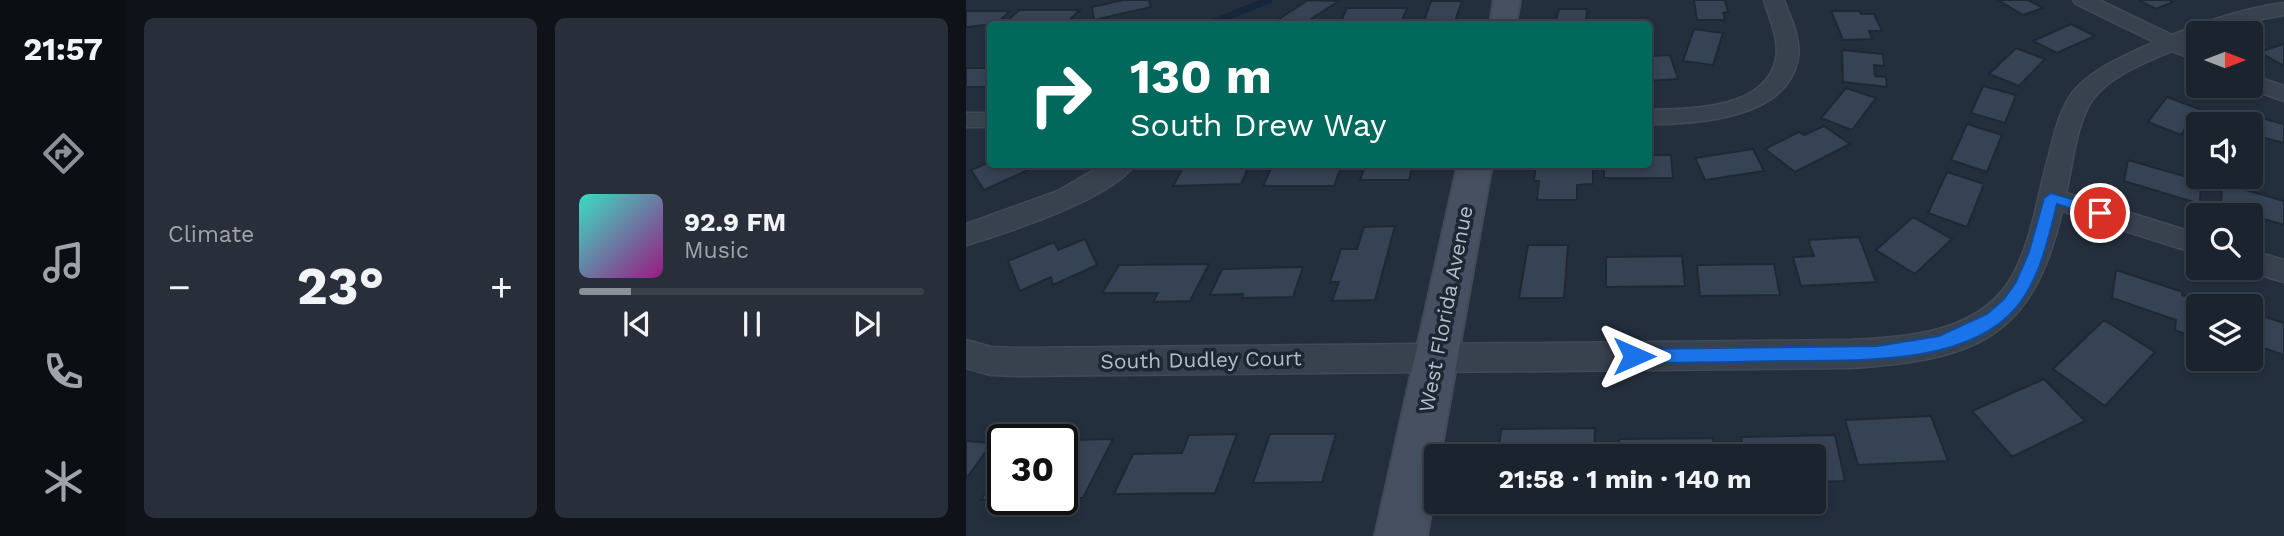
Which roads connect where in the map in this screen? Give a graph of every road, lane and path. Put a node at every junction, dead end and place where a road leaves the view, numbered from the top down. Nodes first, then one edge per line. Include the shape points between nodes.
1 (1507, 0) edge
2 (1774, 0) edge
3 (2083, 0) edge
4 (2284, 9) edge
5 (1504, 21) edge
6 (2229, 21) edge
7 (2186, 50) edge
8 (2263, 86) edge
9 (2284, 94) edge
10 (1652, 117) edge
11 (966, 120) edge
12 (987, 120) edge
13 (1116, 168) edge
14 (1474, 168) edge
15 (2051, 198) junction
16 (966, 235) edge
17 (2186, 240) edge
18 (2263, 265) edge
19 (2284, 271) edge
20 (966, 354) edge
21 (1437, 358) junction
22 (1401, 536) edge

1 - 5 street
2 - 10 street via 1787,53 1785,67 1772,85 1750,101 1721,111
3 - 7 street
4 - 6 street, South Dudley Court
7 - 15 street, South Dudley Court via 2113,71 2089,88 2075,110
8 - 9 street
11 - 12 street
13 - 16 street via 1063,198
14 - 21 street, West Florida Avenue
15 - 17 street
15 - 21 street, South Dudley Court via 2036,252 2010,304 1982,325 1940,343 1850,354
18 - 19 street
20 - 21 street, South Dudley Court via 1018,362
21 - 22 street, West Florida Avenue

